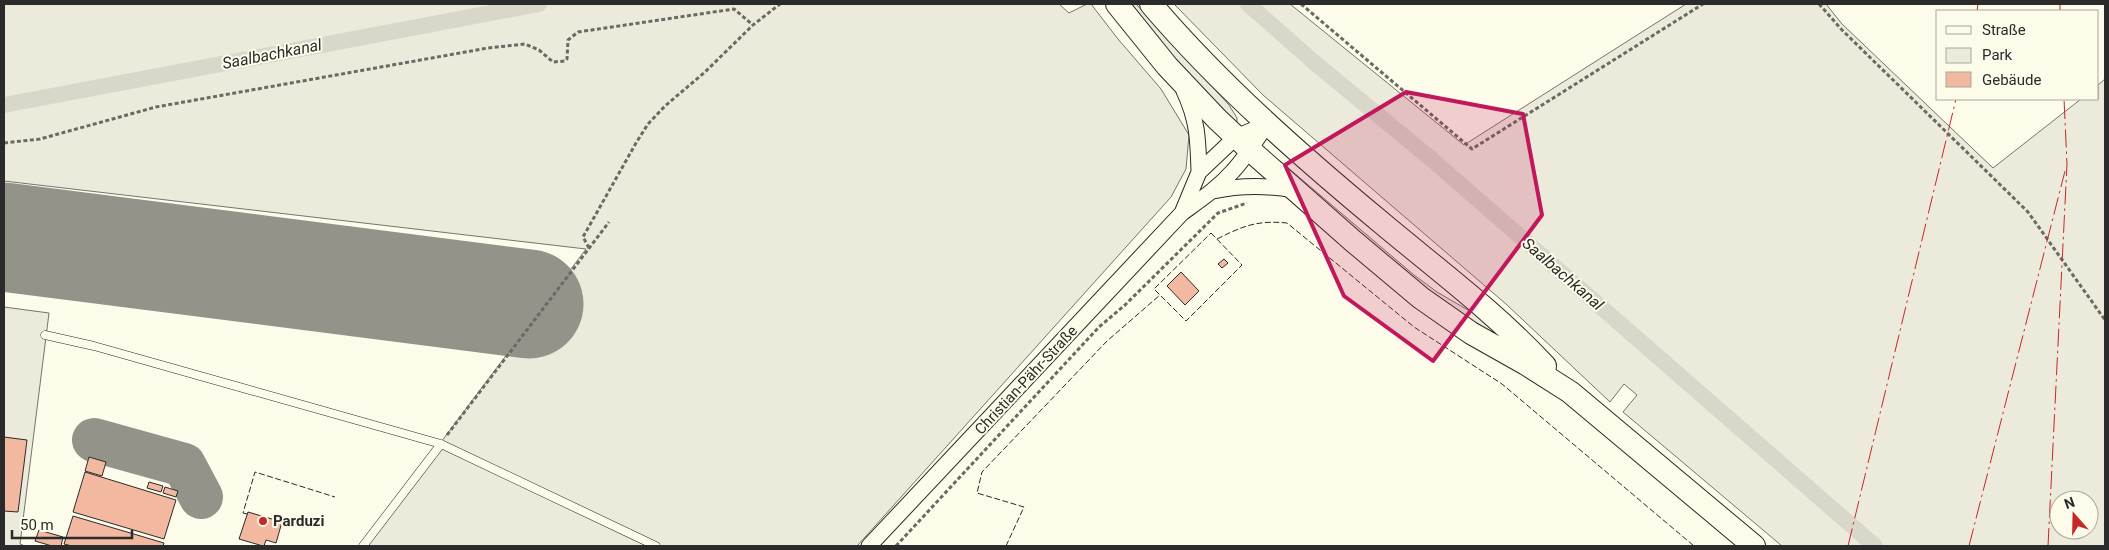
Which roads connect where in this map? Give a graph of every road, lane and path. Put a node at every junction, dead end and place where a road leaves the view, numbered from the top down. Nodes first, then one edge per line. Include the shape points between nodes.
1 (780, 4) edge
2 (1118, 4) edge
3 (1151, 4) edge
4 (1301, 4) edge
5 (1703, 4) edge
6 (1819, 4) edge
7 (753, 25) junction
8 (1178, 78) junction
9 (1267, 124) junction
10 (4, 143) edge
11 (1243, 144) junction
12 (1199, 172) junction
13 (1253, 185) junction
14 (1294, 191) junction
15 (1212, 192) junction
16 (1182, 212) junction
17 (609, 222) dead end
18 (589, 248) junction
19 (2104, 316) edge
20 (2105, 320) edge
21 (45, 335) dead end
22 (1570, 392) junction
23 (441, 444) junction
24 (363, 546) edge
25 (656, 546) edge
26 (869, 546) edge
27 (896, 546) edge
28 (1754, 546) edge

1 - 7 path
2 - 8 main road
3 - 9 main road via 1192,51
4 - 5 path via 1472,149
6 - 19 path via 2028,212
7 - 10 path via 734,9 578,32 568,40 565,61 554,62 525,44 488,48 156,108 40,139
7 - 18 path via 648,124 583,237
8 - 11 main road
8 - 12 street via 1193,110 1198,135
9 - 11 street, Christian-Pähr-Straße
9 - 22 main road via 1497,320
11 - 12 street, Christian-Pähr-Straße
11 - 14 main road
11 - 15 street, Christian-Pähr-Straße via 1233,172
12 - 16 street, Christian-Pähr-Straße
13 - 14 street
13 - 15 street
13 - 27 path via 1254,202 1218,213 1125,306 1099,327
14 - 22 main road via 1421,298 1471,333
15 - 16 street, Christian-Pähr-Straße
16 - 26 street, Christian-Pähr-Straße
17 - 18 path
18 - 23 path
19 - 20 path
21 - 23 lane
22 - 28 main road
23 - 24 lane
23 - 25 lane

